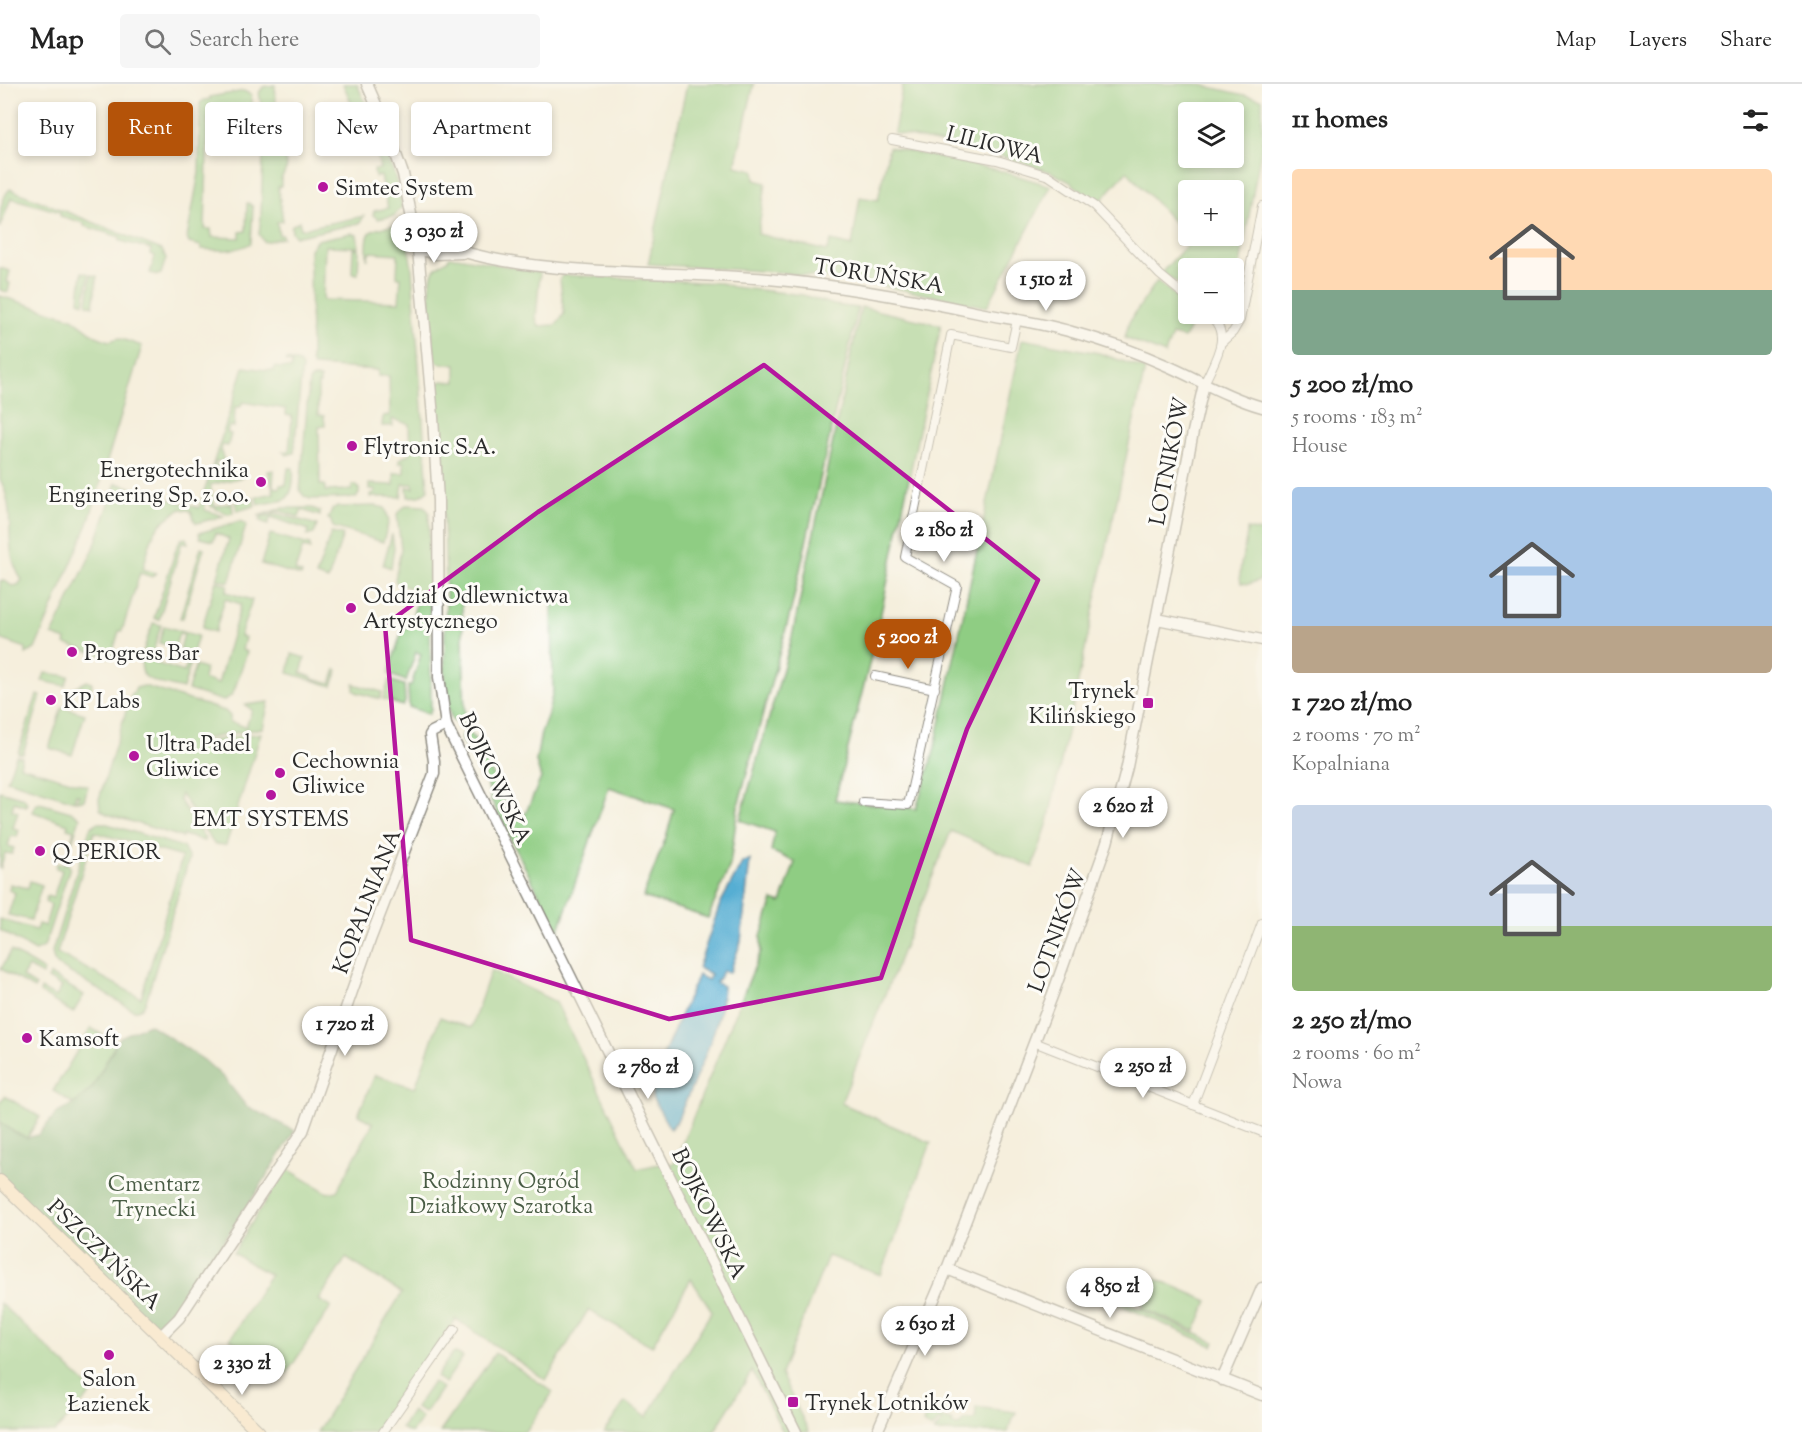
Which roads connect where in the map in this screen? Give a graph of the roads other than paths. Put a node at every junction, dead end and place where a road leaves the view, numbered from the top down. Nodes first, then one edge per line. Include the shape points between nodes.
1 (367, 84) edge
2 (892, 140) dead end
3 (1262, 206) edge
4 (416, 230) junction
5 (440, 248) junction
6 (418, 249) junction
7 (421, 281) junction
8 (1178, 290) edge
9 (1017, 320) junction
10 (1218, 324) edge
11 (1222, 342) junction
12 (1204, 384) junction
13 (1262, 407) edge
14 (1157, 619) junction
15 (1262, 640) edge
16 (875, 676) dead end
17 (935, 689) junction
18 (446, 725) junction
19 (863, 802) dead end
20 (1262, 923) edge
21 (1034, 1042) junction
22 (1193, 1105) junction
23 (1262, 1132) edge
24 (0, 1180) edge
25 (947, 1269) junction
26 (1262, 1288) edge
27 (455, 1329) dead end
28 (160, 1337) junction
29 (1222, 1380) junction
30 (1262, 1395) edge
31 (259, 1432) edge
32 (383, 1432) edge
33 (796, 1432) edge
34 (877, 1432) edge

1 - 4 street, BOJKOWSKA via 396,152
2 - 8 street, LILIOWA via 997,160 1049,176 1094,206
3 - 11 street via 1240,320
4 - 5 street, TORUŃSKA
4 - 6 street, BOJKOWSKA
5 - 6 street via 427,244
5 - 7 street
5 - 9 street, TORUŃSKA via 556,268 826,285
6 - 7 street, BOJKOWSKA
7 - 18 street, BOJKOWSKA via 438,501 439,677
9 - 12 street, TORUŃSKA via 1119,346
9 - 17 street via 1011,347 951,335 905,557 957,586
10 - 11 street
11 - 12 street
12 - 13 street, TORUŃSKA
12 - 14 street, LOTNIKÓW
14 - 15 street
14 - 21 street, LOTNIKÓW via 1110,835
16 - 17 street
17 - 19 street via 908,805
18 - 28 street, KOPALNIANA via 430,735 434,774 303,1131 179,1318
18 - 33 street, BOJKOWSKA
20 - 22 street
21 - 22 street
21 - 25 street, LOTNIKÓW
22 - 23 street
24 - 28 main road, PSZCZYŃSKA
25 - 29 street
25 - 34 street, LOTNIKÓW
26 - 29 street
27 - 32 street
28 - 31 main road, PSZCZYŃSKA
29 - 30 street

